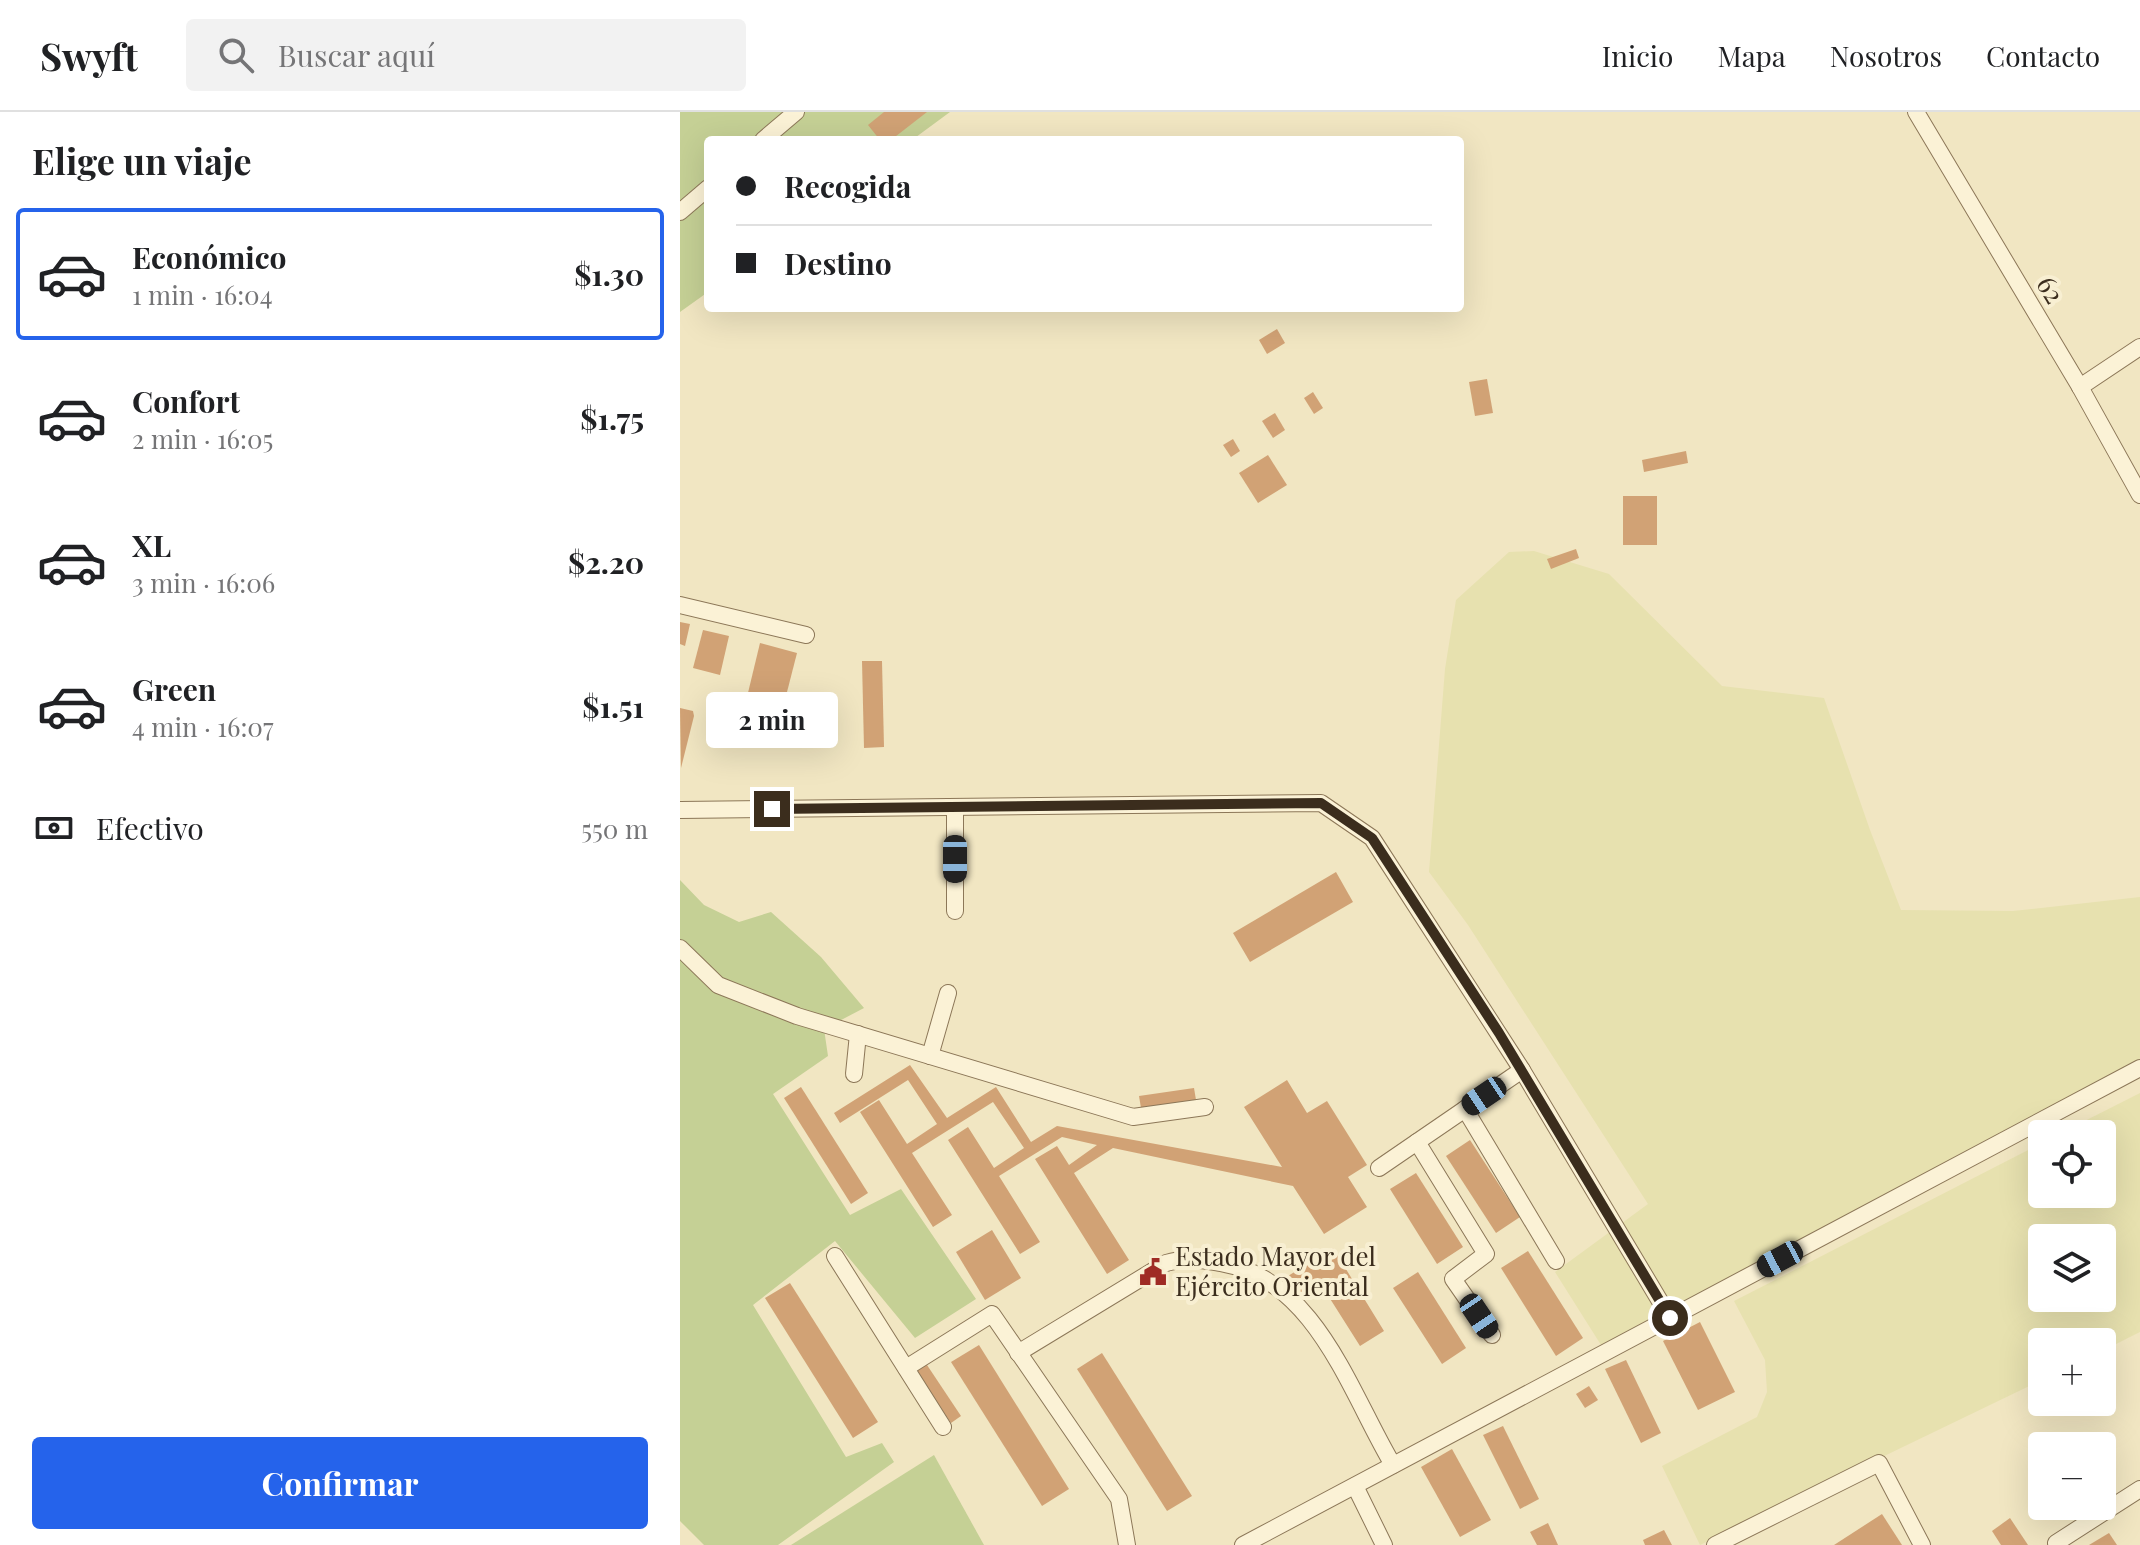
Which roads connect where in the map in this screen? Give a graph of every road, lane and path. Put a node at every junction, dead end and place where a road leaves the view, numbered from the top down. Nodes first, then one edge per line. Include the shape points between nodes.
1 (796, 112) edge
2 (1916, 112) edge
3 (768, 136) edge
4 (704, 191) edge
5 (680, 212) edge
6 (2140, 347) edge
7 (2080, 387) junction
8 (2140, 495) edge
9 (680, 605) edge
10 (806, 635) dead end
11 (955, 807) junction
12 (680, 810) edge
13 (955, 911) dead end
14 (680, 948) edge
15 (948, 993) dead end
16 (858, 1034) junction
17 (930, 1056) junction
18 (2140, 1068) edge
19 (1522, 1070) junction
20 (854, 1074) dead end
21 (1205, 1107) dead end
22 (1465, 1109) junction
23 (1417, 1142) junction
24 (1379, 1168) dead end
25 (835, 1256) dead end
26 (1556, 1261) dead end
27 (1670, 1318) junction
28 (1492, 1335) dead end
29 (1018, 1353) junction
30 (906, 1368) junction
31 (943, 1427) dead end
32 (1393, 1465) junction
33 (1355, 1486) junction
34 (2140, 1489) edge
35 (2056, 1543) edge
36 (1127, 1545) edge
37 (1243, 1545) edge
38 (1384, 1545) edge
39 (1715, 1545) edge
40 (1922, 1545) edge

1 - 3 street
2 - 7 street, 62
4 - 5 street
6 - 7 street
7 - 8 street, 62
9 - 10 street
11 - 12 street
11 - 13 street
11 - 19 street via 1321,803 1372,838
14 - 16 street via 718,985
15 - 17 street
16 - 17 street
16 - 20 street
17 - 21 street via 1133,1117
18 - 27 street
19 - 22 street
19 - 27 street
22 - 23 street
22 - 26 street
23 - 24 street
23 - 28 street via 1486,1254 1453,1279
25 - 30 street
27 - 32 street
29 - 30 street via 992,1314
29 - 32 street via 1166,1263 1182,1258 1229,1264 1267,1281 1315,1325
29 - 36 street via 1119,1499
30 - 31 street
32 - 33 street
33 - 37 street
33 - 38 street
34 - 35 street
39 - 40 street via 1879,1463

